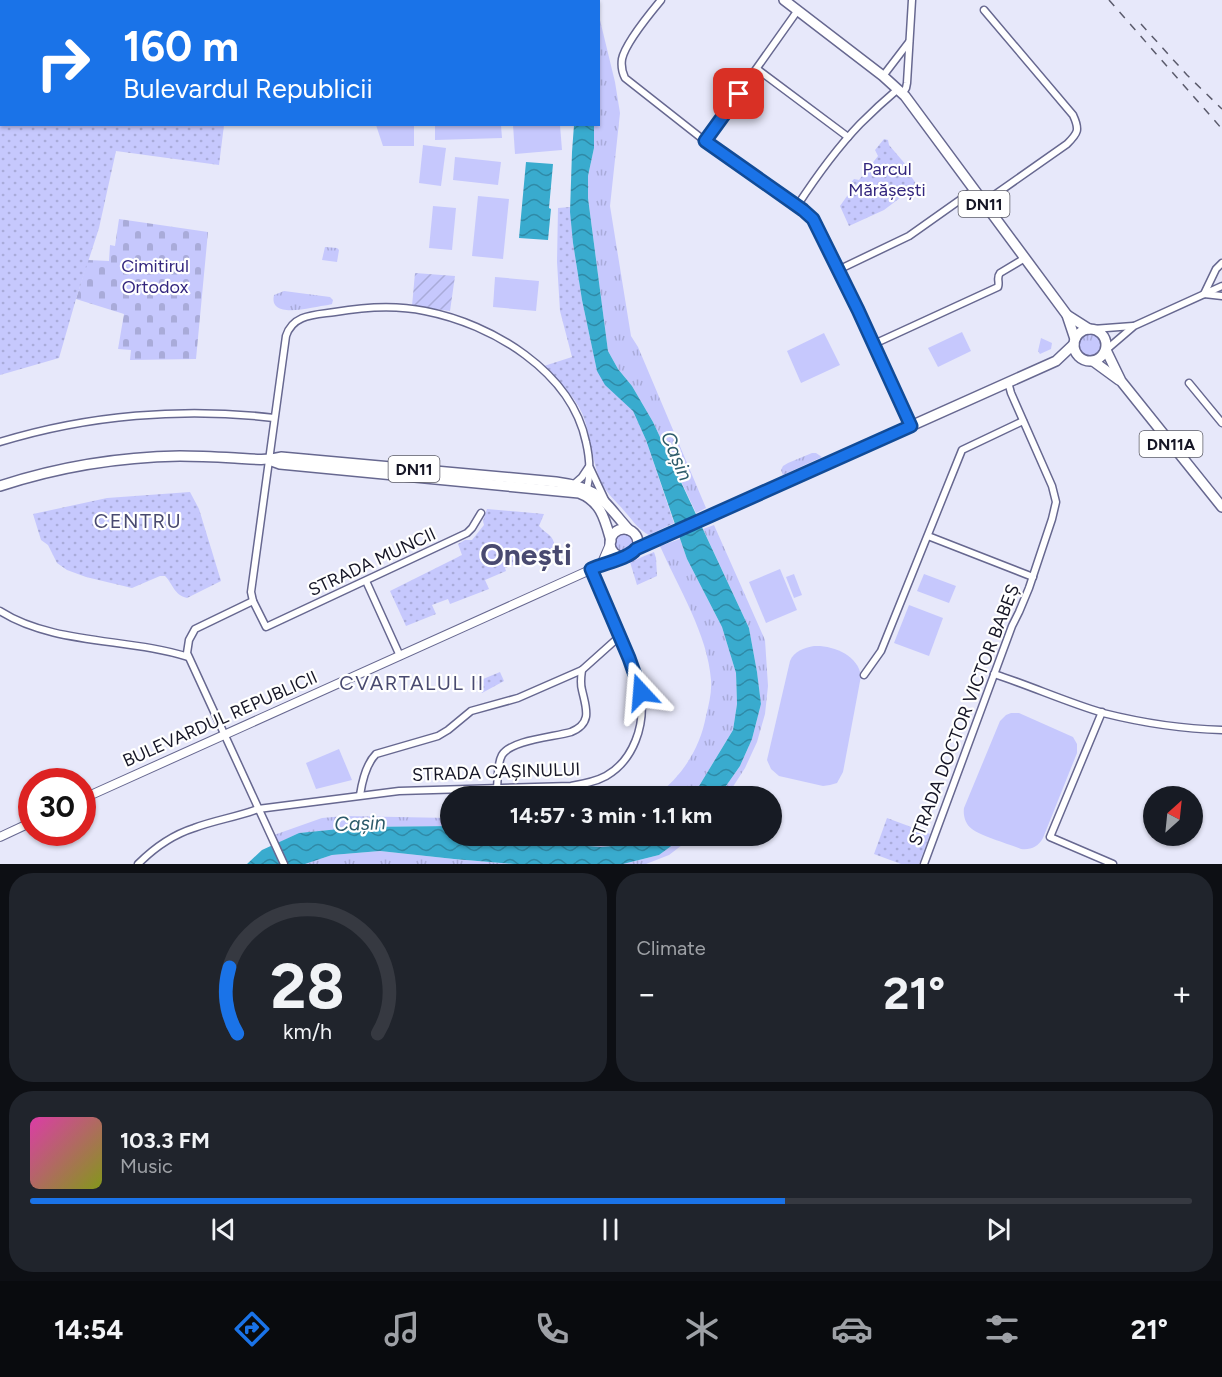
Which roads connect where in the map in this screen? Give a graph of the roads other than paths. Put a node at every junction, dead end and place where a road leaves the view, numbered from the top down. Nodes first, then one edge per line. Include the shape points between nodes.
1 (662, 0) edge
2 (912, 0) edge
3 (790, 3) edge
4 (984, 10) dead end
5 (909, 42) junction
6 (757, 69) junction
7 (883, 76) junction
8 (900, 91) junction
9 (848, 137) junction
10 (705, 141) junction
11 (974, 190) junction
12 (983, 203) junction
13 (797, 206) junction
14 (1024, 258) junction
15 (1222, 263) edge
16 (838, 270) junction
17 (1222, 286) edge
18 (1204, 294) junction
19 (1222, 296) edge
20 (1067, 315) junction
21 (1134, 326) junction
22 (1091, 329) junction
23 (1075, 341) junction
24 (874, 344) junction
25 (1106, 350) junction
26 (1056, 360) junction
27 (1088, 360) junction
28 (1121, 381) junction
29 (1008, 382) junction
30 (1190, 383) dead end
31 (274, 417) junction
32 (1023, 421) junction
33 (1222, 423) edge
34 (911, 426) junction
35 (0, 442) edge
36 (269, 460) junction
37 (589, 465) junction
38 (573, 485) junction
39 (0, 486) edge
40 (559, 487) junction
41 (586, 492) junction
42 (607, 503) junction
43 (1222, 507) edge
44 (481, 513) dead end
45 (632, 532) junction
46 (928, 536) junction
47 (659, 539) junction
48 (611, 542) junction
49 (636, 549) junction
50 (625, 557) junction
51 (601, 565) junction
52 (591, 569) junction
53 (1033, 577) junction
54 (366, 581) junction
55 (253, 602) junction
56 (0, 611) edge
57 (620, 636) junction
58 (400, 656) junction
59 (188, 657) junction
60 (582, 670) junction
61 (994, 674) junction
62 (864, 675) dead end
63 (1102, 712) junction
64 (1222, 730) edge
65 (224, 735) junction
66 (497, 786) edge
67 (564, 786) edge
68 (440, 790) edge
69 (96, 793) edge
70 (360, 795) junction
71 (258, 809) junction
72 (18, 829) edge
73 (0, 837) edge
74 (138, 864) edge
75 (284, 864) edge
76 (924, 864) edge
77 (1113, 864) edge

1 - 10 street via 624,54 623,75
2 - 5 street
3 - 6 street
3 - 7 main road, DN11
4 - 12 street via 1078,125 1067,144
5 - 7 street
5 - 8 street via 907,84
6 - 9 street
6 - 10 street
7 - 8 main road, DN11
8 - 9 street
8 - 11 main road, DN11
9 - 13 street
10 - 13 street
11 - 12 main road, DN11
11 - 16 street via 907,237
12 - 14 main road, DN11
13 - 16 street via 814,222
14 - 20 main road, DN11
14 - 24 street via 1000,273 998,287
15 - 18 street
16 - 24 street
17 - 18 street
18 - 19 street
18 - 21 street
20 - 22 main road, DN11
20 - 23 main road, DN11
21 - 22 street
21 - 25 street
22 - 23 main road via 1081,332
22 - 25 main road, DN11 via 1104,337
23 - 26 main road
23 - 27 main road, DN11 via 1076,353
24 - 34 street
25 - 27 main road
25 - 28 main road
26 - 27 main road
26 - 29 main road
27 - 28 main road, DN11A
28 - 43 main road, DN11A
29 - 32 street, STRADA DOCTOR VICTOR BABEȘ
29 - 34 main road
30 - 33 street
31 - 35 street via 194,414 112,418 62,425
31 - 36 street
31 - 37 street via 286,336 293,323 307,316 338,311 415,309 475,326 543,369 578,417
32 - 46 street via 962,449
32 - 53 street, STRADA DOCTOR VICTOR BABEȘ via 1056,502
34 - 47 main road
36 - 39 main road, DN11 via 192,456 108,461
36 - 40 main road, DN11 via 281,457
36 - 55 street via 251,585
37 - 38 street
37 - 41 street
37 - 42 street
38 - 40 main road, DN11
38 - 41 main road, DN11
40 - 41 main road, DN11
41 - 42 main road, DN11 via 595,492
41 - 48 main road via 600,510
42 - 45 main road, DN11
44 - 54 street, STRADA MUNCII via 467,533
45 - 47 main road
45 - 48 main road via 616,532
45 - 49 main road via 638,543
46 - 53 street, STRADA DOCTOR VICTOR BABEȘ
46 - 62 street via 880,651
47 - 49 main road
48 - 50 main road via 615,553
48 - 51 street
49 - 50 main road
50 - 51 street, BULEVARDUL REPUBLICII
51 - 52 street, BULEVARDUL REPUBLICII
52 - 57 street, STRADA CAȘINULUI
52 - 58 street, BULEVARDUL REPUBLICII
53 - 61 street, STRADA DOCTOR VICTOR BABEȘ
54 - 55 street, STRADA MUNCII via 266,627
54 - 58 street
55 - 59 street via 195,629 187,646
56 - 59 street via 52,632
57 - 60 street
57 - 67 street, STRADA CAȘINULUI via 640,688 642,707 637,738 607,775
58 - 65 street, BULEVARDUL REPUBLICII
59 - 65 street
60 - 66 street via 587,711 584,723 571,732 506,750 499,762
60 - 70 street via 518,698 471,711 438,736 376,754
61 - 63 street
61 - 76 street, STRADA DOCTOR VICTOR BABEȘ
63 - 64 street via 1166,726
63 - 77 street via 1050,837
65 - 69 street, BULEVARDUL REPUBLICII
65 - 71 street
68 - 70 street, STRADA CAȘINULUI
70 - 71 street, STRADA CAȘINULUI
71 - 74 street, STRADA CAȘINULUI via 178,834
71 - 75 street
72 - 73 street

